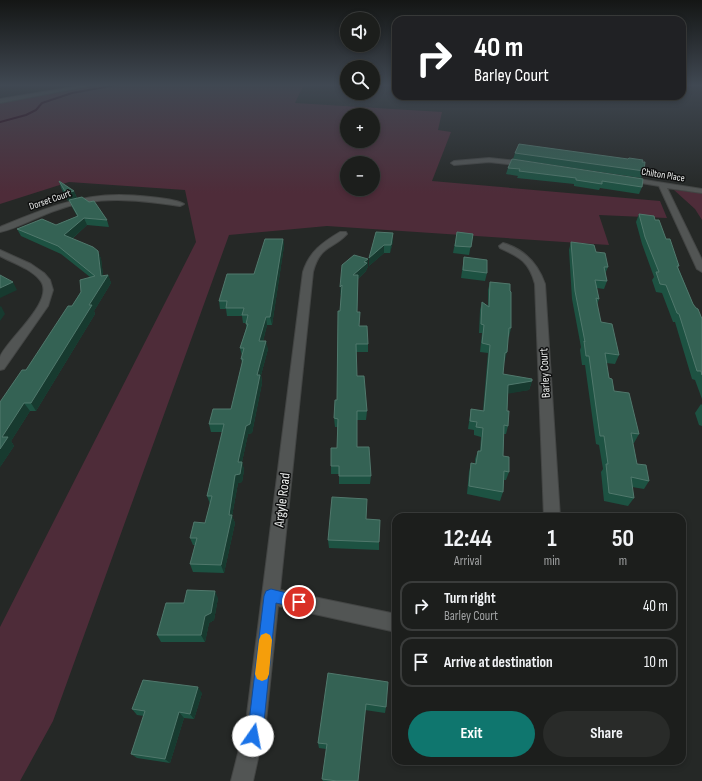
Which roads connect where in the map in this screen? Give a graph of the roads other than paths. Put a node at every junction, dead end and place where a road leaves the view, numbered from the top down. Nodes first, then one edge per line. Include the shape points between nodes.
1 (454, 163) dead end
2 (535, 165) edge
3 (617, 178) edge
4 (662, 185) junction
5 (702, 191) edge
6 (180, 204) dead end
7 (0, 230) edge
8 (343, 234) dead end
9 (503, 246) dead end
10 (0, 253) edge
11 (702, 269) edge
12 (0, 366) edge
13 (552, 513) edge
14 (271, 596) junction
15 (392, 622) edge
16 (242, 781) edge

1 - 2 street via 489,160
3 - 4 street, Chilton Place
4 - 5 street, Chilton Place
4 - 11 street
6 - 7 street, Dorset Court via 122,197 96,198 57,207
8 - 14 street, Argyle Road via 320,249 309,267
9 - 13 street, Barley Court via 529,260 537,272 540,284
10 - 12 street via 39,273 49,286 44,306
14 - 15 street
14 - 16 street, Argyle Road via 256,722

